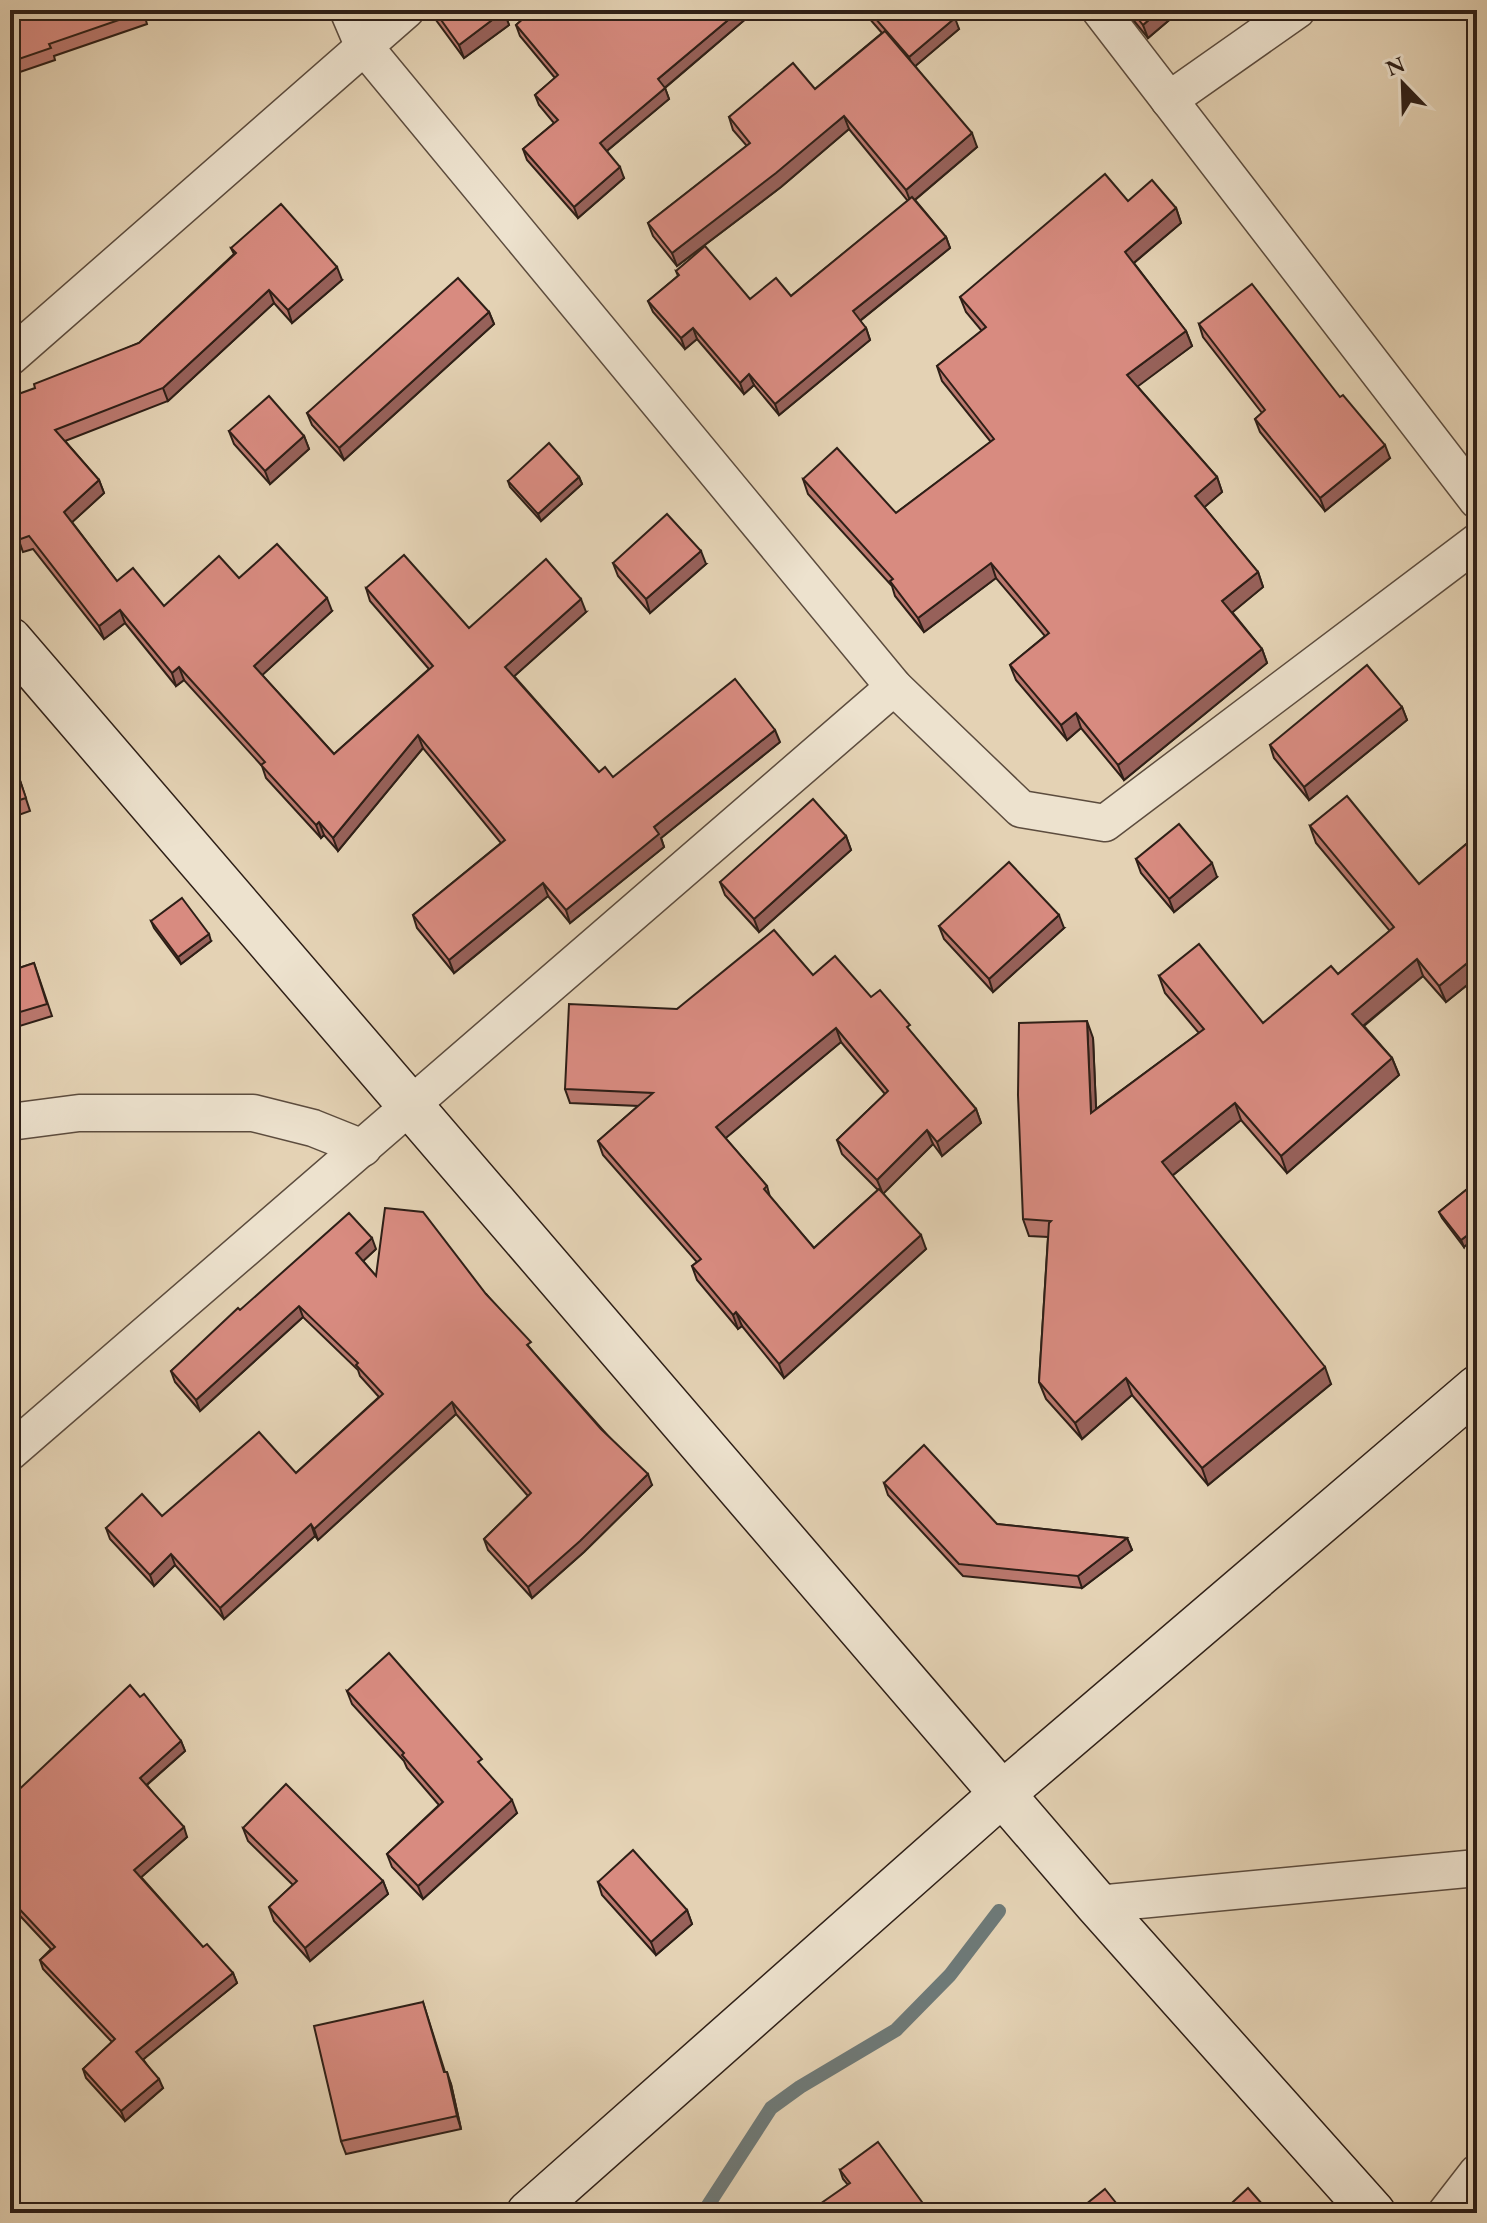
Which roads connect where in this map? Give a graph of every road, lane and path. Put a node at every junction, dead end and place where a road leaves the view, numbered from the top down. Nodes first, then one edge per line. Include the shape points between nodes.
1 (348, 10) edge
2 (406, 10) edge
3 (1100, 10) edge
4 (1297, 10) edge
5 (363, 45) junction
6 (1169, 100) junction
7 (10, 357) edge
8 (1477, 500) edge
9 (1477, 542) edge
10 (10, 640) edge
11 (894, 687) junction
12 (411, 1106) junction
13 (10, 1122) edge
14 (363, 1148) junction
15 (1477, 1388) edge
16 (10, 1452) edge
17 (1002, 1794) junction
18 (1477, 1868) edge
19 (1097, 1904) junction
20 (1477, 2173) edge
21 (529, 2213) edge
22 (1373, 2213) edge
23 (1446, 2213) edge

1 - 5 street
2 - 5 street
3 - 6 street
4 - 6 street
5 - 7 street
5 - 11 street
6 - 8 street
9 - 11 street via 1105,823 1021,809
10 - 12 main road
11 - 12 street
12 - 14 street
12 - 17 main road
13 - 14 street via 79,1113 253,1113
14 - 16 street
15 - 17 main road
17 - 19 main road
17 - 21 main road
18 - 19 street
19 - 22 main road
20 - 23 street

